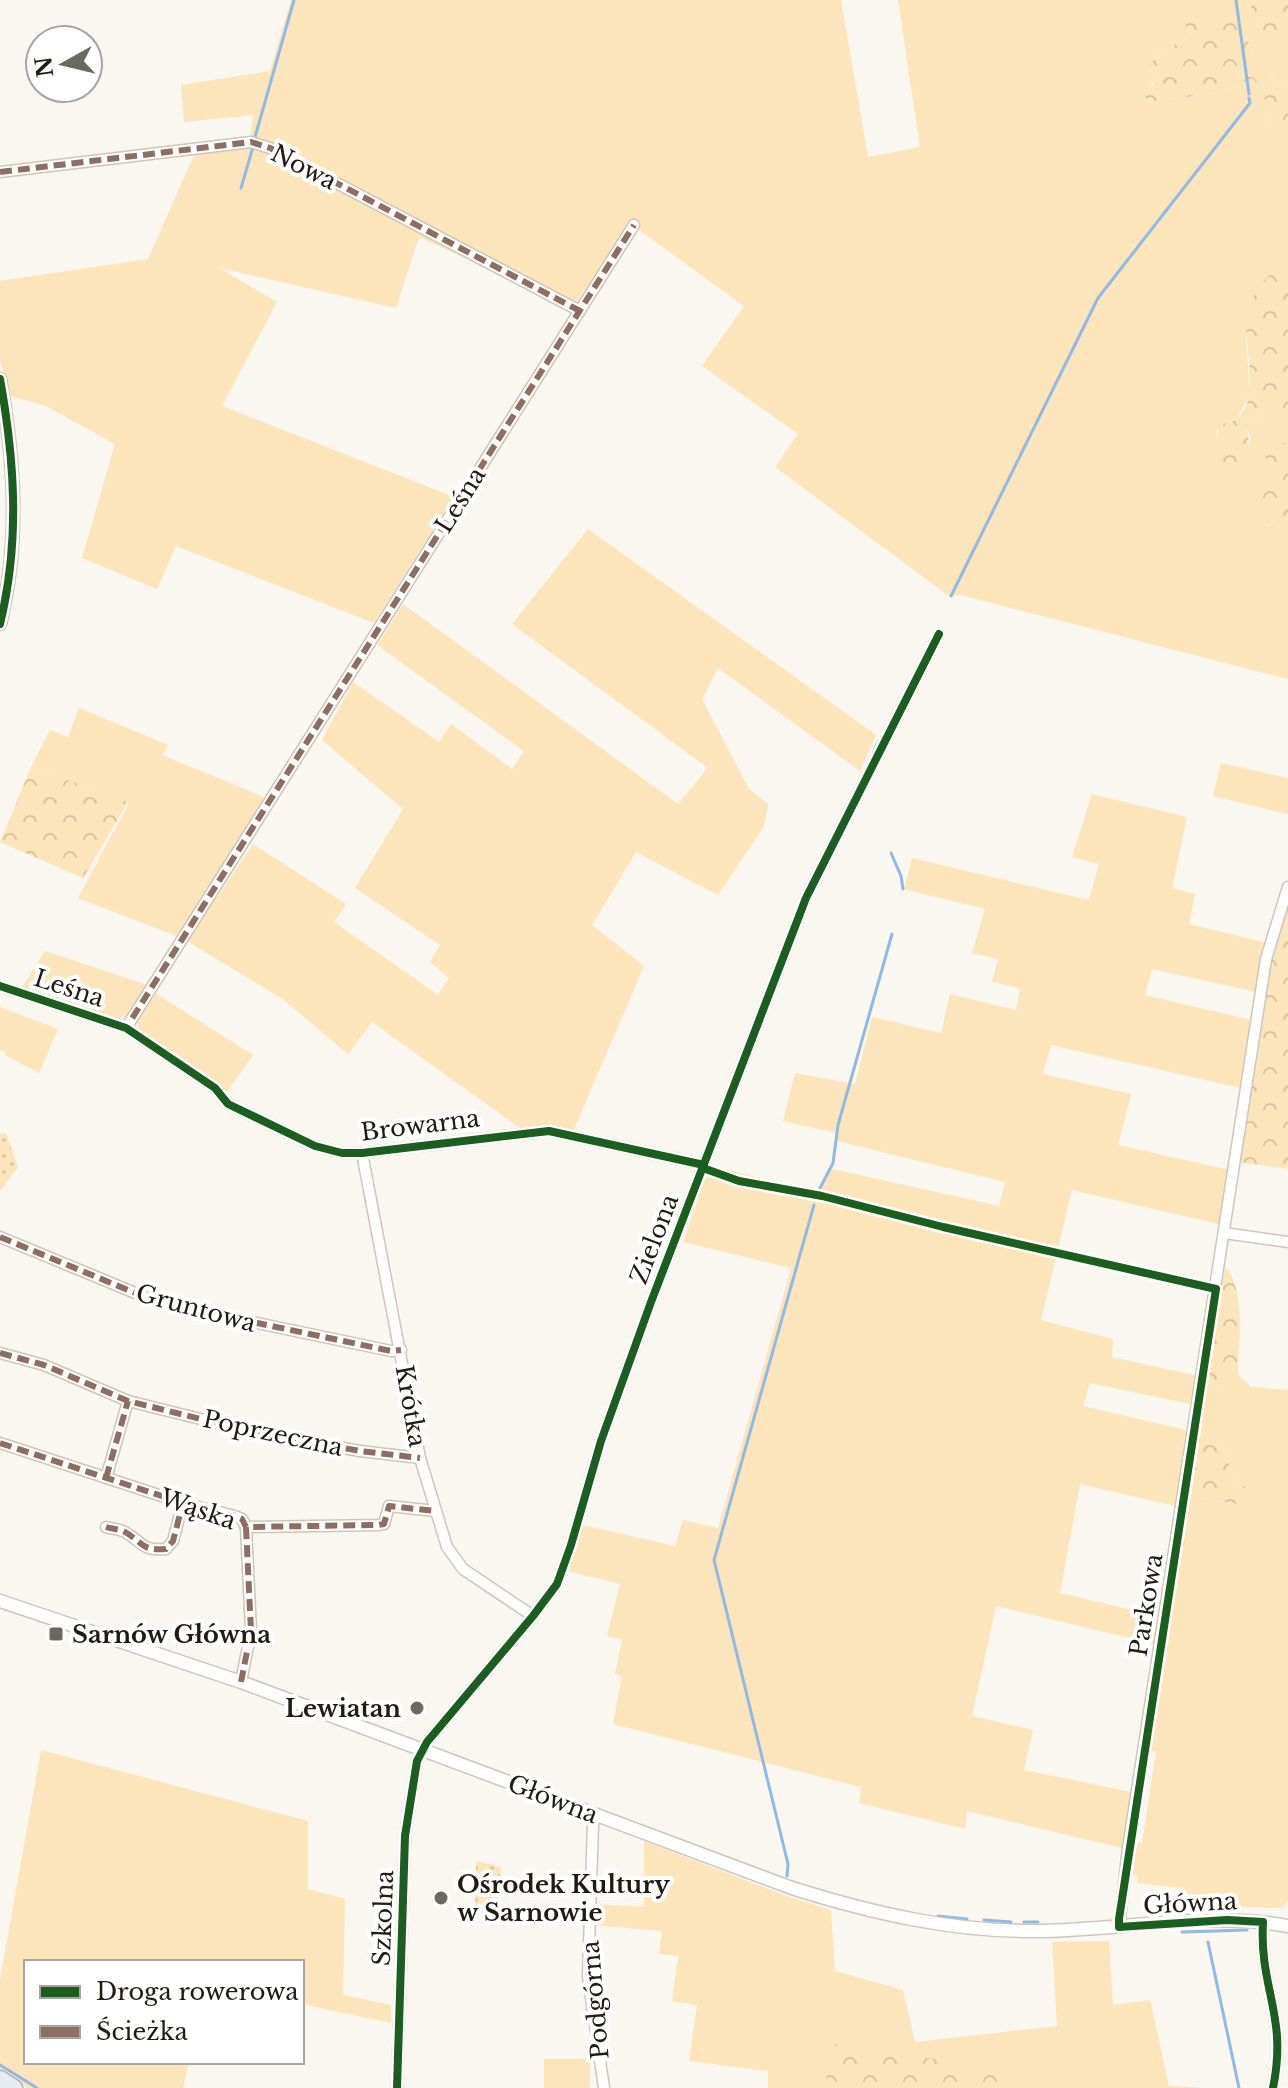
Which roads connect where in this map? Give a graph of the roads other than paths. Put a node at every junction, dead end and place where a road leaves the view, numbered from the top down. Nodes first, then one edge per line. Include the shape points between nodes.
1 (0, 172) edge
2 (634, 225) dead end
3 (580, 311) junction
4 (0, 379) edge
5 (0, 624) edge
6 (939, 634) dead end
7 (1288, 887) edge
8 (0, 986) edge
9 (126, 1028) junction
10 (362, 1153) junction
11 (704, 1165) junction
12 (1224, 1233) junction
13 (0, 1237) edge
14 (1288, 1242) edge
15 (401, 1350) junction
16 (0, 1353) edge
17 (128, 1401) junction
18 (0, 1443) edge
19 (420, 1458) junction
20 (106, 1478) junction
21 (183, 1503) junction
22 (435, 1511) junction
23 (106, 1527) dead end
24 (246, 1527) junction
25 (0, 1601) edge
26 (533, 1616) junction
27 (241, 1682) junction
28 (422, 1751) junction
29 (596, 1816) junction
30 (1263, 1922) junction
31 (1288, 1926) edge
32 (1119, 1927) junction
33 (0, 2079) edge
34 (14, 2088) edge
35 (397, 2088) edge
36 (604, 2088) edge
37 (1273, 2088) edge

1 - 3 street, Nowa via 251,142
2 - 3 street, Leśna
3 - 9 street, Leśna
4 - 5 street via 11,440 14,510
6 - 11 street, Zielona via 806,898
7 - 12 street, Parkowa via 1266,959
8 - 9 street, Leśna
9 - 10 street, Browarna via 215,1088 228,1104 315,1146
10 - 11 street, Browarna via 549,1131
10 - 15 street, Krótka
11 - 26 street, Zielona via 601,1441 557,1584
12 - 14 street
12 - 32 street, Parkowa
13 - 15 street, Gruntowa via 157,1302
15 - 19 street, Krótka
16 - 17 street, Poprzeczna via 44,1365
17 - 19 street, Poprzeczna via 245,1430
17 - 20 street
18 - 20 street, Wąska
19 - 22 street, Krótka
20 - 21 street, Wąska
21 - 23 street via 166,1549 150,1550 124,1531
21 - 24 street, Wąska via 235,1516
22 - 24 street, Wąska via 389,1506 384,1524 378,1525
22 - 26 street, Krótka via 456,1562
24 - 27 street via 251,1631
25 - 27 street, Główna
26 - 28 street, Zielona
27 - 28 street, Główna
28 - 29 street, Główna
28 - 35 street, Szkolna via 405,1836
29 - 32 street, Główna via 838,1903 904,1918 1016,1930
29 - 36 street, Podgórna via 588,1977
30 - 31 street, Główna
30 - 32 street, Główna
30 - 37 street via 1286,2032
33 - 34 main road

